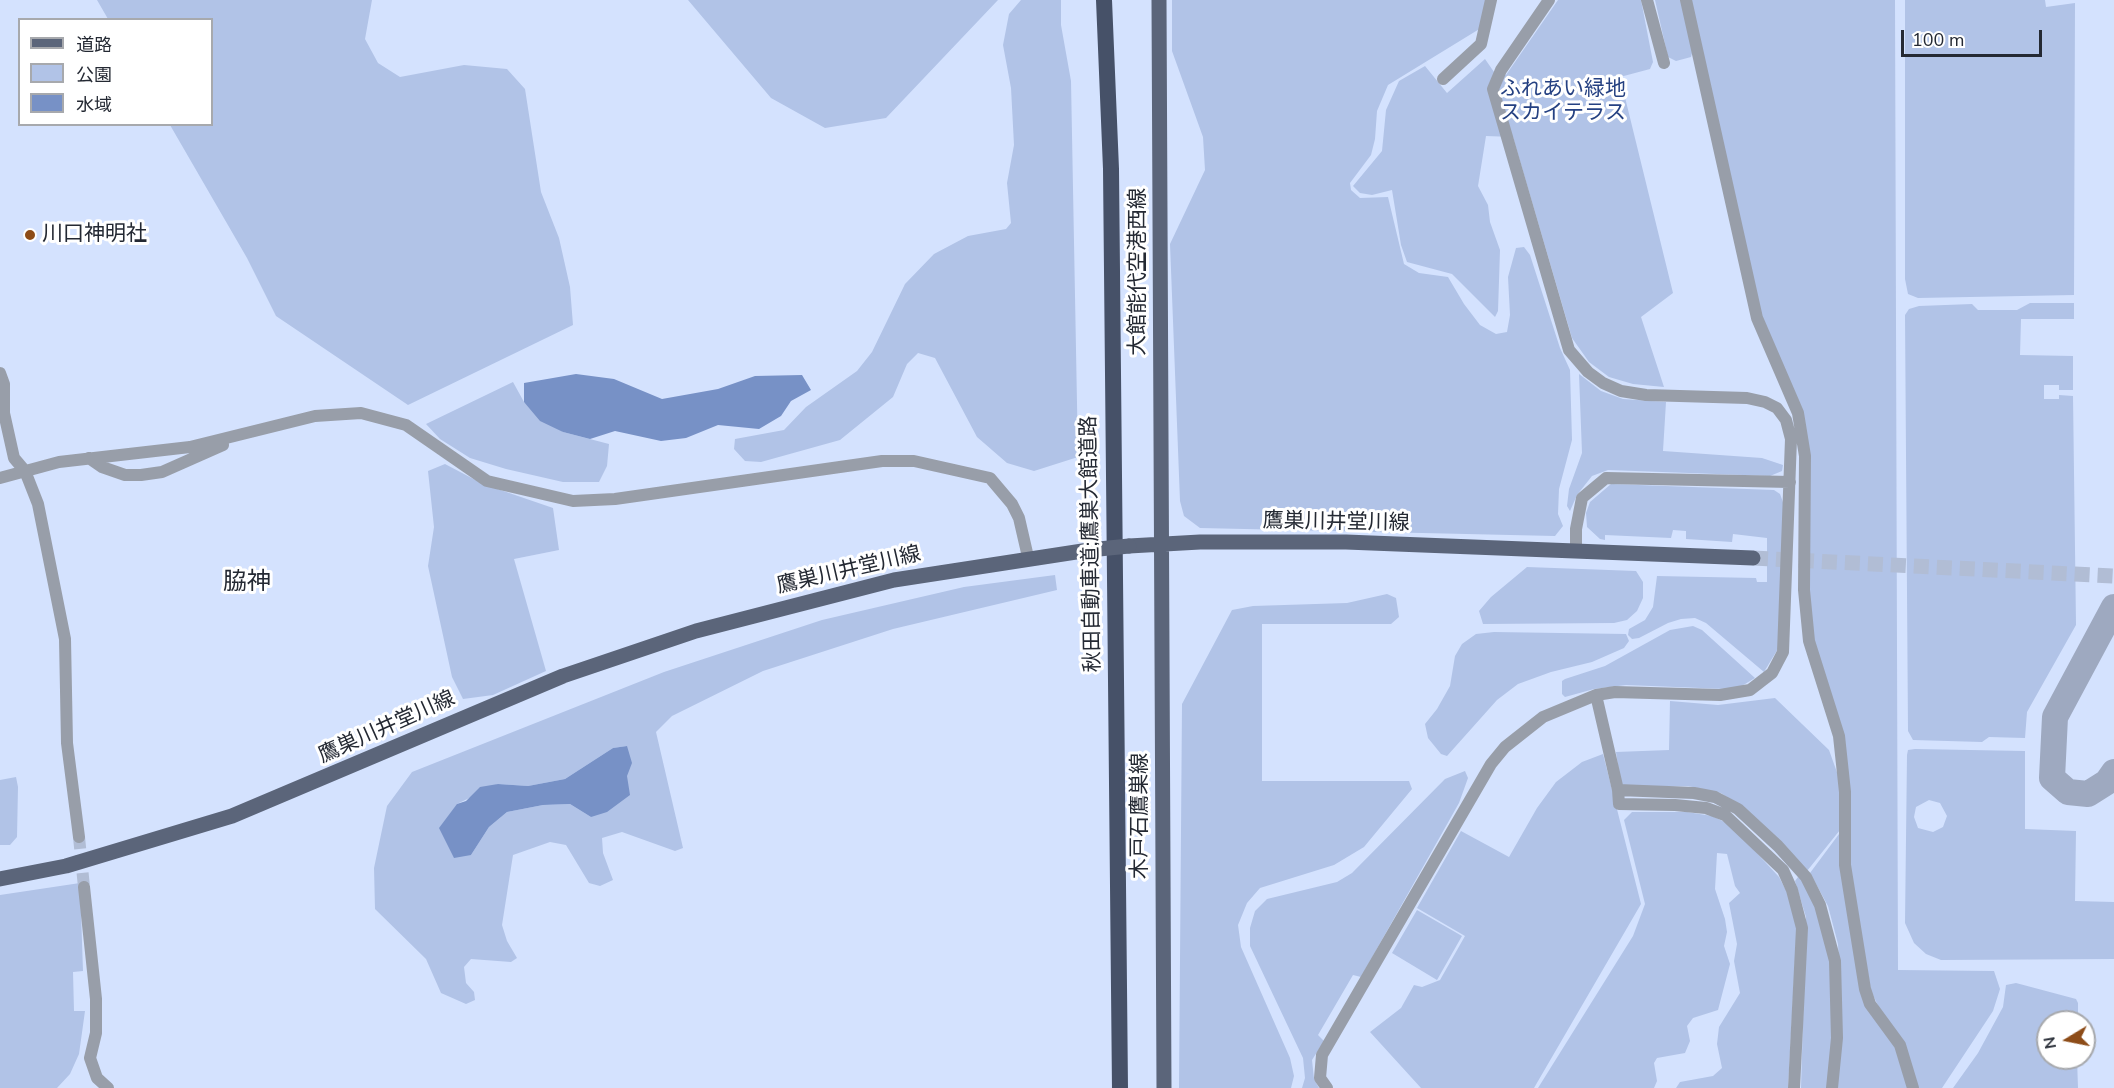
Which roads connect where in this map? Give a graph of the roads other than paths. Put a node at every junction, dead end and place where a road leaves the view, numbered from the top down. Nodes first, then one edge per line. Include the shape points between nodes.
1 (1094, 0) edge
2 (1104, 0) edge
3 (1159, 0) edge
4 (1491, 0) edge
5 (1647, 0) edge
6 (1686, 0) edge
7 (1547, 1) edge
8 (1664, 63) dead end
9 (1443, 79) dead end
10 (0, 373) edge
11 (251, 433) junction
12 (89, 458) junction
13 (25, 471) junction
14 (0, 478) edge
15 (1790, 482) junction
16 (1161, 544) junction
17 (1576, 552) junction
18 (1028, 557) junction
19 (1753, 558) tunnel mouth
20 (1596, 695) junction
21 (1618, 790) junction
22 (79, 837) tunnel mouth
23 (0, 879) edge
24 (84, 887) tunnel mouth
25 (108, 1088) edge
26 (1110, 1088) edge
27 (1120, 1088) edge
28 (1164, 1088) edge
29 (1327, 1088) edge
30 (1794, 1088) edge
31 (1832, 1088) edge
32 (1913, 1088) edge

1 - 26 highway, 秋田自動車道;鷹巣大館道路 via 1101,252
2 - 27 highway, 秋田自動車道;鷹巣大館道路 via 1111,170
3 - 16 main road, 大館能代空港西線
4 - 9 street via 1481,44
5 - 8 street
6 - 32 street via 1757,318 1798,413 1805,456 1804,590 1809,641 1839,736 1845,792 1845,865 1865,989 1870,1004 1900,1045
7 - 15 street via 1501,70 1494,89 1569,350 1588,372 1621,391 1747,398 1777,408 1786,420 1791,440
10 - 13 street via 4,413 15,458
11 - 12 street via 190,447
11 - 12 street via 162,472 125,475
11 - 18 street via 315,416 361,413 406,425 488,481 573,501 615,499 882,461 914,460 990,478 1015,511
12 - 13 street
13 - 14 street
13 - 22 street via 38,504 65,639 67,743
15 - 17 street via 1606,478 1582,498
15 - 20 street via 1783,652 1772,673 1750,690 1734,694
16 - 17 main road, 鷹巣川井堂川線 via 1346,542
16 - 18 main road, 鷹巣川井堂川線, bridge
16 - 28 main road, 木戸石鷹巣線
17 - 19 main road, 鷹巣川井堂川線
18 - 23 main road, 鷹巣川井堂川線 via 845,591 636,649 563,675 231,816 66,866
20 - 21 street
20 - 29 street via 1543,717 1522,731 1491,764 1322,1055 1320,1078
21 - 30 street via 1619,804 1676,804 1725,815 1783,870 1796,899 1802,928
21 - 31 street via 1715,797 1738,809 1806,877 1820,905 1836,961 1837,1038
24 - 25 street via 96,999 96,1033 90,1058 97,1078

